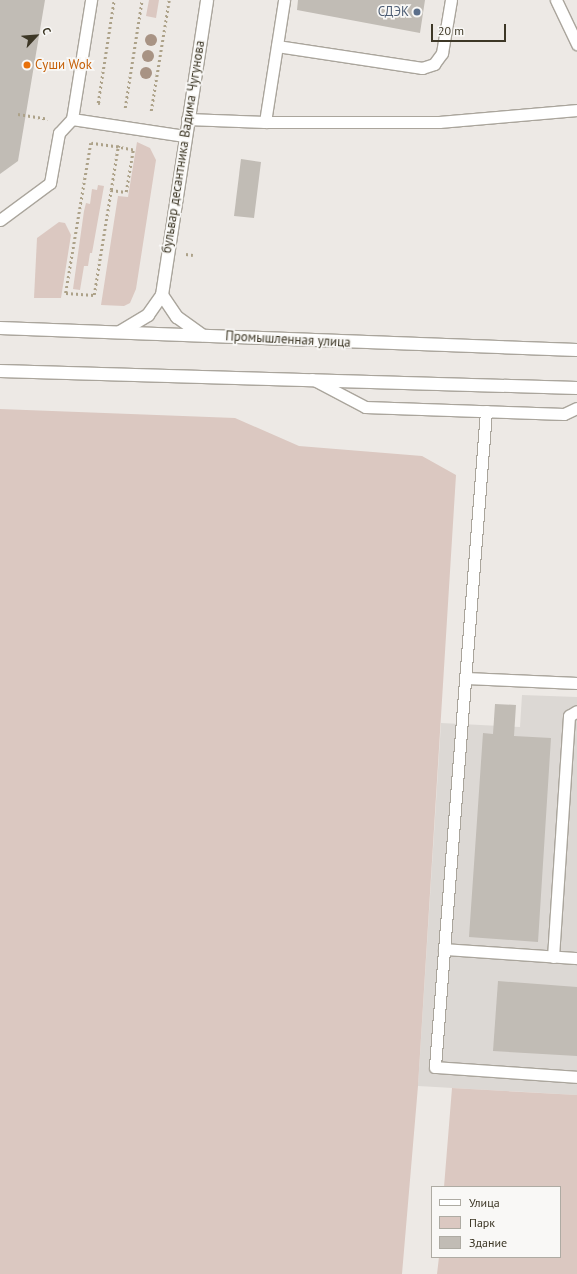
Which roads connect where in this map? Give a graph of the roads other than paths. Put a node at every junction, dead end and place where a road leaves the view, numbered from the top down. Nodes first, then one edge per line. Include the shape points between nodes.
1 (91, 0) edge
2 (207, 0) edge
3 (284, 0) edge
4 (451, 0) edge
5 (556, 0) edge
6 (577, 44) edge
7 (277, 46) junction
8 (577, 110) edge
9 (72, 119) junction
10 (187, 119) junction
11 (265, 122) junction
12 (185, 136) junction
13 (0, 220) edge
14 (162, 295) junction
15 (0, 328) edge
16 (120, 332) junction
17 (202, 335) junction
18 (577, 350) edge
19 (0, 371) edge
20 (311, 379) junction
21 (577, 388) edge
22 (577, 408) edge
23 (486, 411) junction
24 (466, 678) junction
25 (577, 683) edge
26 (577, 711) edge
27 (444, 949) junction
28 (553, 956) junction
29 (577, 958) edge
30 (577, 1077) edge

1 - 9 lane
2 - 10 street, бульвар десантника Вадима Чугунова
3 - 7 lane
4 - 7 lane via 442,53 434,64 422,68
5 - 6 lane
7 - 11 lane
8 - 11 lane via 439,122
9 - 12 lane
9 - 13 lane via 59,133 50,183
10 - 11 lane
10 - 12 street, бульвар десантника Вадима Чугунова
12 - 14 street, бульвар десантника Вадима Чугунова
14 - 16 street, бульвар десантника Вадима Чугунова via 148,315
14 - 17 street via 177,317
15 - 16 street, Промышленная улица
16 - 17 street, Промышленная улица
17 - 18 street, Промышленная улица
19 - 20 street
20 - 21 street
20 - 23 lane via 365,407
22 - 23 lane via 564,414
23 - 24 lane
24 - 25 lane
24 - 27 lane
26 - 28 lane via 569,716
27 - 28 lane
27 - 30 lane via 435,1067
28 - 29 lane

